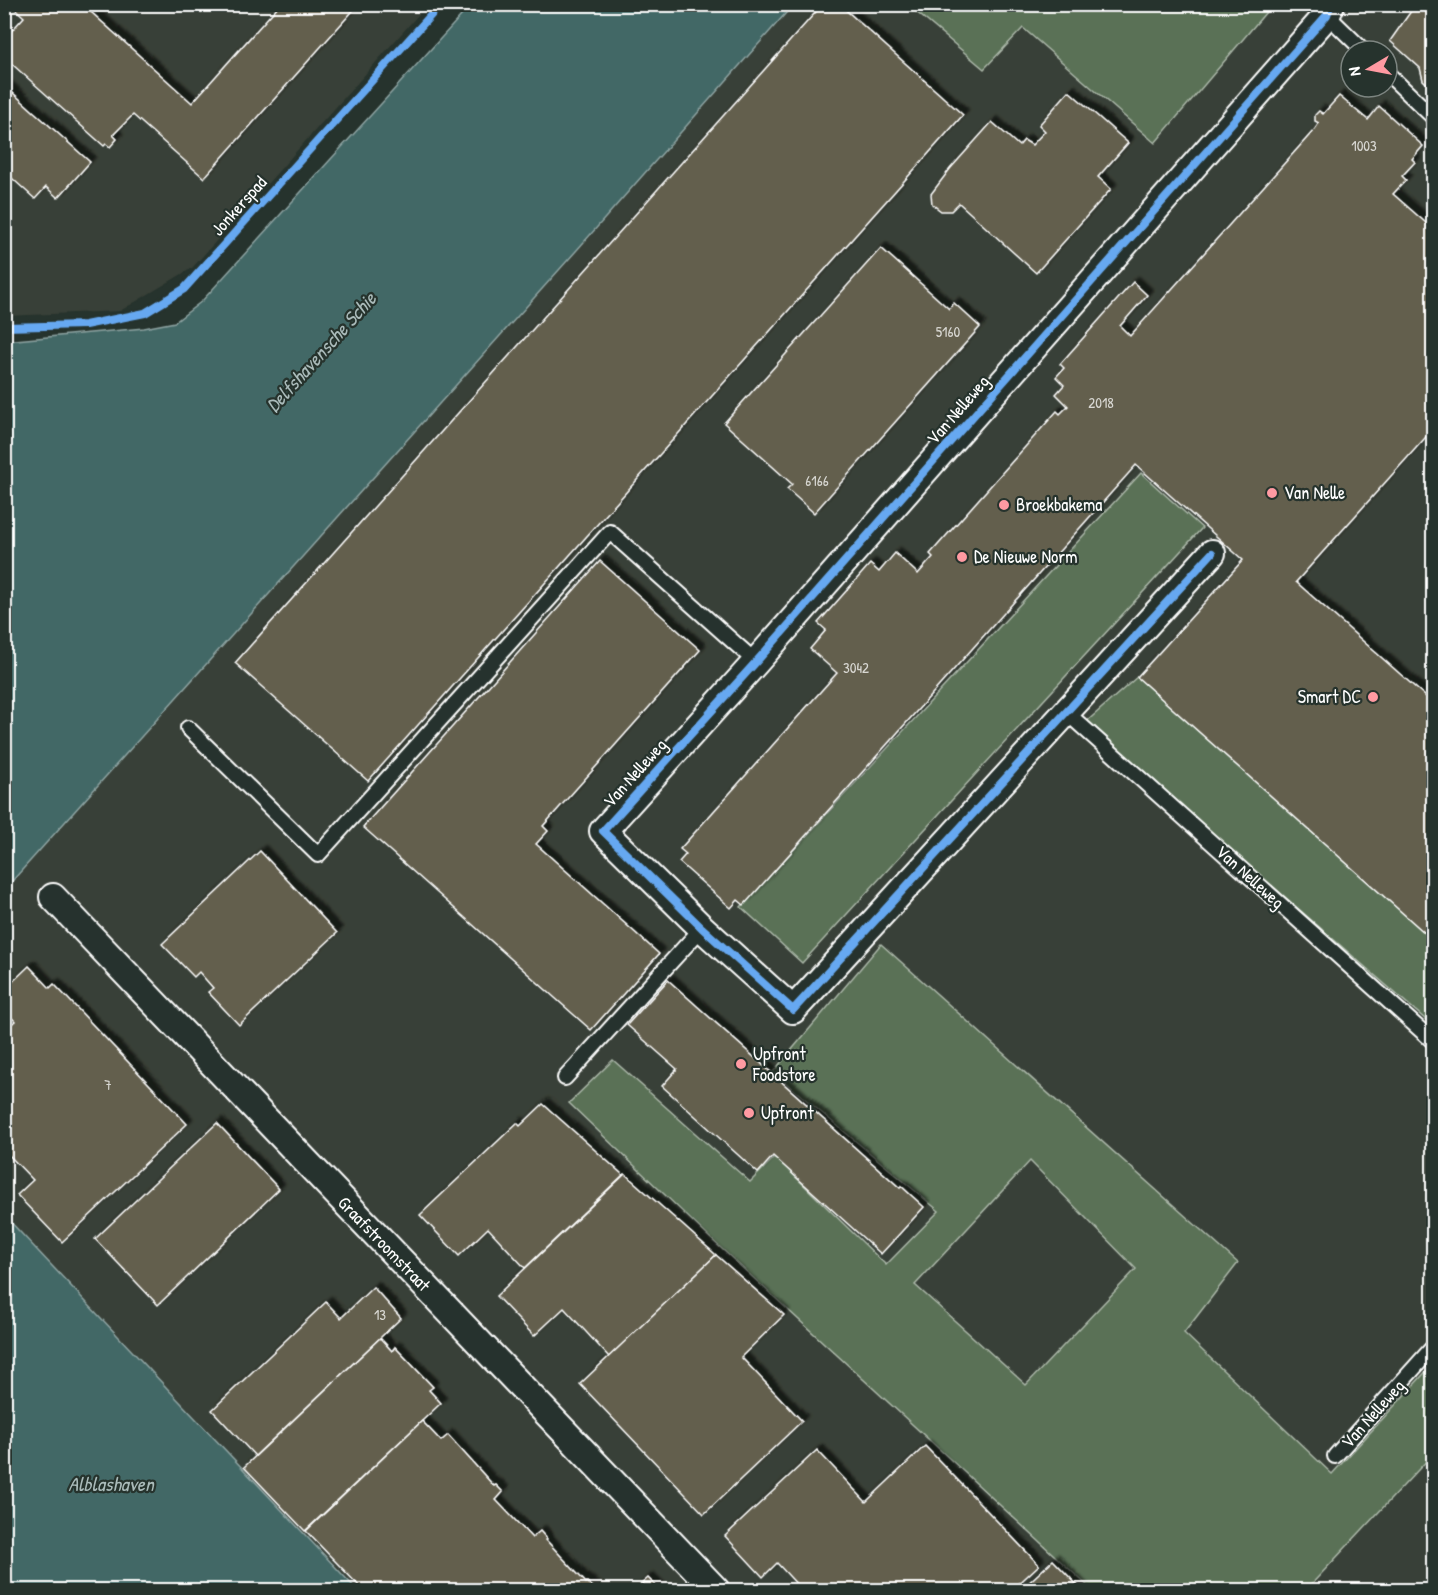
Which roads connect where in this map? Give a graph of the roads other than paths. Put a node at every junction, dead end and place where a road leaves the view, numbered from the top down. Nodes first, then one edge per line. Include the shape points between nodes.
1 (1329, 10) edge
2 (1354, 39) edge
3 (1399, 84) edge
4 (1434, 118) edge
5 (1212, 553) dead end
6 (756, 663) junction
7 (1066, 712) junction
8 (188, 728) dead end
9 (53, 897) dead end
10 (702, 928) junction
11 (1434, 1042) edge
12 (565, 1078) dead end
13 (1434, 1346) edge
14 (1335, 1456) dead end
15 (716, 1590) edge

1 - 2 lane, Van Nelleweg
1 - 6 street, Van Nelleweg
3 - 4 lane
5 - 7 street
6 - 8 lane via 610,532 318,855
6 - 10 street, Van Nelleweg via 603,831
7 - 10 street via 793,1010
7 - 11 lane, Van Nelleweg
9 - 15 street, Graafstroomstraat
10 - 12 lane
13 - 14 lane, Van Nelleweg

